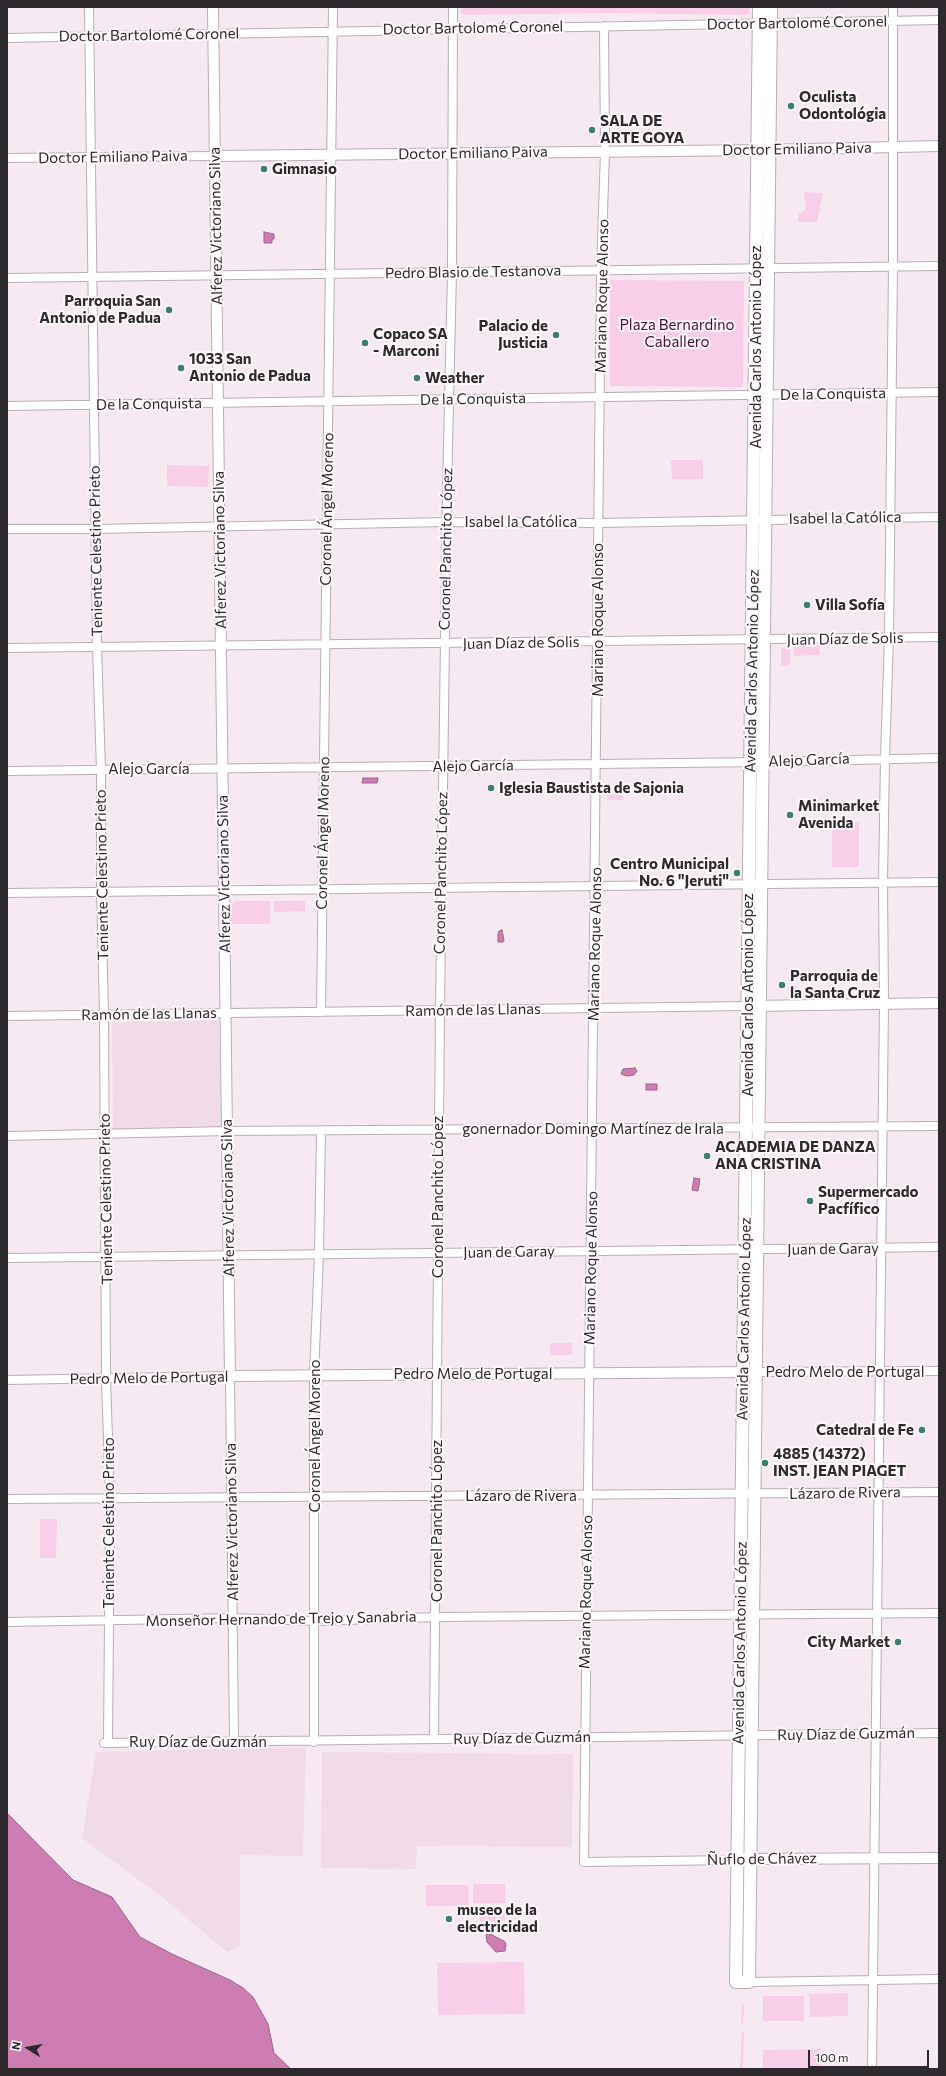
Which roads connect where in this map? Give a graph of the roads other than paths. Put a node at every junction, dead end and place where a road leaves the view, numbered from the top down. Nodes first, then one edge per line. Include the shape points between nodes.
1 (89, 7) edge
2 (213, 7) edge
3 (333, 7) edge
4 (453, 7) edge
5 (759, 7) edge
6 (771, 7) edge
7 (893, 7) edge
8 (939, 20) edge
9 (893, 22) junction
10 (765, 23) junction
11 (604, 26) junction
12 (453, 29) junction
13 (333, 31) junction
14 (213, 33) junction
15 (90, 37) junction
16 (7, 38) edge
17 (939, 146) edge
18 (892, 147) junction
19 (756, 150) junction
20 (769, 150) junction
21 (605, 152) junction
22 (453, 153) junction
23 (332, 154) junction
24 (215, 156) junction
25 (92, 157) junction
26 (7, 158) edge
27 (893, 266) junction
28 (939, 266) edge
29 (762, 268) junction
30 (601, 270) junction
31 (452, 272) junction
32 (330, 274) junction
33 (217, 275) junction
34 (93, 277) junction
35 (7, 278) edge
36 (939, 392) edge
37 (891, 393) junction
38 (761, 395) junction
39 (600, 397) junction
40 (450, 399) junction
41 (329, 401) junction
42 (218, 403) junction
43 (94, 405) junction
44 (7, 406) edge
45 (939, 517) edge
46 (890, 518) junction
47 (760, 519) junction
48 (446, 522) junction
49 (598, 523) junction
50 (327, 524) junction
51 (220, 526) junction
52 (7, 529) edge
53 (96, 529) junction
54 (939, 637) edge
55 (889, 638) junction
56 (758, 640) junction
57 (598, 642) junction
58 (326, 644) junction
59 (444, 644) junction
60 (221, 645) junction
61 (97, 647) junction
62 (7, 648) edge
63 (884, 758) junction
64 (939, 758) edge
65 (757, 762) junction
66 (597, 764) junction
67 (442, 766) junction
68 (324, 768) junction
69 (221, 769) junction
70 (101, 770) junction
71 (7, 771) edge
72 (883, 882) junction
73 (939, 882) edge
74 (748, 885) junction
75 (762, 885) junction
76 (596, 887) junction
77 (441, 889) junction
78 (322, 890) junction
79 (101, 891) junction
80 (224, 892) junction
81 (7, 893) edge
82 (884, 1003) junction
83 (939, 1003) edge
84 (754, 1006) junction
85 (594, 1008) junction
86 (440, 1010) junction
87 (321, 1012) junction
88 (227, 1013) junction
89 (104, 1014) junction
90 (7, 1016) edge
91 (883, 1126) junction
92 (939, 1126) edge
93 (593, 1128) junction
94 (758, 1128) junction
95 (746, 1129) junction
96 (439, 1130) junction
97 (227, 1131) junction
98 (321, 1131) junction
99 (105, 1135) junction
100 (7, 1136) edge
101 (939, 1247) edge
102 (881, 1248) junction
103 (745, 1250) junction
104 (757, 1250) junction
105 (592, 1251) junction
106 (438, 1254) junction
107 (107, 1255) junction
108 (319, 1255) junction
109 (229, 1256) junction
110 (7, 1258) edge
111 (880, 1371) junction
112 (939, 1371) edge
113 (744, 1372) junction
114 (756, 1372) junction
115 (589, 1374) junction
116 (314, 1375) junction
117 (437, 1375) junction
118 (230, 1376) junction
119 (106, 1379) junction
120 (7, 1380) edge
121 (939, 1492) edge
122 (878, 1493) junction
123 (742, 1494) junction
124 (755, 1494) junction
125 (588, 1495) junction
126 (437, 1496) junction
127 (314, 1497) junction
128 (232, 1498) junction
129 (110, 1499) junction
130 (7, 1500) edge
131 (939, 1613) edge
132 (877, 1614) junction
133 (740, 1615) junction
134 (753, 1615) junction
135 (586, 1616) junction
136 (436, 1617) junction
137 (233, 1618) junction
138 (110, 1620) junction
139 (315, 1620) junction
140 (7, 1622) edge
141 (875, 1734) junction
142 (939, 1734) edge
143 (739, 1736) junction
144 (752, 1736) junction
145 (585, 1737) junction
146 (434, 1739) junction
147 (234, 1742) junction
148 (314, 1742) junction
149 (106, 1743) joint
150 (874, 1858) junction
151 (939, 1858) edge
152 (750, 1859) junction
153 (737, 1860) junction
154 (584, 1862) joint
155 (939, 1979) edge
156 (873, 1980) junction
157 (749, 1982) junction
158 (872, 2069) edge

1 - 15 street, Teniente Celestino Prieto
2 - 14 street, Alferez Victoriano Silva
3 - 13 street, Coronel Ángel Moreno
4 - 12 street, Coronel Panchito López
5 - 10 main road, Avenida Carlos Antonio López
6 - 10 main road, Avenida Carlos Antonio López
7 - 9 street
8 - 9 street, Doctor Bartolomé Coronel
9 - 10 street, Doctor Bartolomé Coronel
9 - 18 street
10 - 11 street, Doctor Bartolomé Coronel
10 - 19 main road, Avenida Carlos Antonio López
10 - 20 main road, Avenida Carlos Antonio López
11 - 12 street, Doctor Bartolomé Coronel
11 - 21 street, Mariano Roque Alonso
12 - 13 street, Doctor Bartolomé Coronel
12 - 22 street, Coronel Panchito López
13 - 14 street, Doctor Bartolomé Coronel
13 - 23 street, Coronel Ángel Moreno
14 - 15 street, Doctor Bartolomé Coronel
14 - 24 street, Alferez Victoriano Silva
15 - 16 street, Doctor Bartolomé Coronel
15 - 25 street, Teniente Celestino Prieto
17 - 18 street, Doctor Emiliano Paiva
18 - 20 street, Doctor Emiliano Paiva
18 - 27 street
19 - 20 street, Doctor Emiliano Paiva
19 - 21 street, Doctor Emiliano Paiva
19 - 29 main road, Avenida Carlos Antonio López
20 - 29 main road, Avenida Carlos Antonio López
21 - 22 street, Doctor Emiliano Paiva
21 - 30 street, Mariano Roque Alonso
22 - 23 street, Doctor Emiliano Paiva
22 - 31 street, Coronel Panchito López
23 - 24 street, Doctor Emiliano Paiva
23 - 32 street, Coronel Ángel Moreno
24 - 25 street, Doctor Emiliano Paiva
24 - 33 street, Alferez Victoriano Silva
25 - 26 street, Doctor Emiliano Paiva
25 - 34 street, Teniente Celestino Prieto
27 - 28 street, Pedro Blasio de Testanova
27 - 29 street, Pedro Blasio de Testanova
27 - 37 street
29 - 30 street, Pedro Blasio de Testanova
29 - 38 main road, Avenida Carlos Antonio López
30 - 31 street, Pedro Blasio de Testanova
30 - 39 street, Mariano Roque Alonso
31 - 32 street, Pedro Blasio de Testanova
31 - 40 street, Coronel Panchito López
32 - 33 street, Pedro Blasio de Testanova
32 - 41 street, Coronel Ángel Moreno
33 - 34 street, Pedro Blasio de Testanova
33 - 42 street, Alferez Victoriano Silva
34 - 35 street, Pedro Blasio de Testanova
34 - 43 street, Teniente Celestino Prieto
36 - 37 street, De la Conquista
37 - 38 street, De la Conquista
37 - 46 street
38 - 39 street, De la Conquista
38 - 47 main road, Avenida Carlos Antonio López
39 - 40 street, De la Conquista
39 - 49 street, Mariano Roque Alonso
40 - 41 street, De la Conquista
40 - 48 street, Coronel Panchito López
41 - 42 street, De la Conquista
41 - 50 street, Coronel Ángel Moreno
42 - 43 street, De la Conquista
42 - 51 street, Alferez Victoriano Silva
43 - 44 street, De la Conquista
43 - 53 street, Teniente Celestino Prieto
45 - 46 street, Isabel la Católica
46 - 47 street, Isabel la Católica
46 - 55 street
47 - 49 street, Isabel la Católica
47 - 56 main road, Avenida Carlos Antonio López
48 - 49 street, Isabel la Católica
48 - 50 street, Isabel la Católica
48 - 59 street, Coronel Panchito López
49 - 57 street, Mariano Roque Alonso
50 - 51 street, Isabel la Católica
50 - 58 street, Coronel Ángel Moreno
51 - 53 street, Isabel la Católica
51 - 60 street, Alferez Victoriano Silva
52 - 53 street, Isabel la Católica
53 - 61 street, Teniente Celestino Prieto
54 - 55 street, Juan Díaz de Solis
55 - 56 street, Juan Díaz de Solis
55 - 63 street
56 - 57 street, Juan Díaz de Solis
56 - 65 main road, Avenida Carlos Antonio López
57 - 59 street, Juan Díaz de Solis
57 - 66 street, Mariano Roque Alonso
58 - 59 street, Juan Díaz de Solis
58 - 60 street, Juan Díaz de Solis
58 - 68 street, Coronel Ángel Moreno
59 - 67 street, Coronel Panchito López
60 - 61 street, Juan Díaz de Solis
60 - 69 street, Alferez Victoriano Silva
61 - 62 street, Juan Díaz de Solis
61 - 70 street, Teniente Celestino Prieto
63 - 64 street, Alejo García
63 - 65 street, Alejo García
63 - 72 street
65 - 66 street, Alejo García
65 - 74 main road, Avenida Carlos Antonio López
65 - 75 main road, Avenida Carlos Antonio López
66 - 67 street, Alejo García
66 - 76 street, Mariano Roque Alonso
67 - 68 street, Alejo García
67 - 77 street, Coronel Panchito López
68 - 69 street, Alejo García
68 - 78 street, Coronel Ángel Moreno
69 - 70 street, Alejo García
69 - 80 street, Alferez Victoriano Silva
70 - 71 street, Alejo García
70 - 79 street, Teniente Celestino Prieto
72 - 73 street
72 - 75 street
72 - 82 street
74 - 75 street
74 - 76 street
74 - 84 main road, Avenida Carlos Antonio López
75 - 84 main road, Avenida Carlos Antonio López
76 - 77 street
76 - 85 street, Mariano Roque Alonso
77 - 78 street
77 - 86 street, Coronel Panchito López
78 - 80 street
78 - 87 street, Coronel Ángel Moreno
79 - 80 street
79 - 81 street
79 - 89 street, Teniente Celestino Prieto
80 - 88 street, Alferez Victoriano Silva
82 - 83 street, Ramón de las Llanas
82 - 84 street, Ramón de las Llanas
82 - 91 street
84 - 85 street, Ramón de las Llanas
84 - 94 main road, Avenida Carlos Antonio López
84 - 95 main road, Avenida Carlos Antonio López
85 - 86 street, Ramón de las Llanas
85 - 93 street, Mariano Roque Alonso
86 - 87 street, Ramón de las Llanas
86 - 96 street, Coronel Panchito López
87 - 88 street, Ramón de las Llanas
88 - 89 street, Ramón de las Llanas
88 - 97 street, Alferez Victoriano Silva
89 - 90 street, Ramón de las Llanas
89 - 99 street, Teniente Celestino Prieto
91 - 92 street, gonernador Domingo Martínez de Irala
91 - 94 street, gonernador Domingo Martínez de Irala
91 - 102 street
93 - 95 street, gonernador Domingo Martínez de Irala
93 - 96 street, gonernador Domingo Martínez de Irala
93 - 105 street, Mariano Roque Alonso
94 - 95 street, gonernador Domingo Martínez de Irala
94 - 104 main road, Avenida Carlos Antonio López
95 - 103 main road, Avenida Carlos Antonio López
96 - 98 street, gonernador Domingo Martínez de Irala
96 - 106 street, Coronel Panchito López
97 - 98 street, gonernador Domingo Martínez de Irala
97 - 99 street, gonernador Domingo Martínez de Irala
97 - 109 street, Alferez Victoriano Silva
98 - 108 street, Coronel Ángel Moreno
99 - 100 street, gonernador Domingo Martínez de Irala
99 - 107 street, Teniente Celestino Prieto
101 - 102 street, Juan de Garay
102 - 104 street, Juan de Garay
102 - 111 street
103 - 104 street, Juan de Garay
103 - 105 street, Juan de Garay
103 - 113 main road, Avenida Carlos Antonio López
104 - 114 main road, Avenida Carlos Antonio López
105 - 106 street, Juan de Garay
105 - 115 street, Mariano Roque Alonso
106 - 108 street, Juan de Garay
106 - 117 street, Coronel Panchito López
107 - 109 street, Juan de Garay
107 - 110 street, Juan de Garay
107 - 119 street, Teniente Celestino Prieto
108 - 109 street, Juan de Garay
108 - 116 street, Coronel Ángel Moreno
109 - 118 street, Alferez Victoriano Silva
111 - 112 street, Pedro Melo de Portugal
111 - 114 street, Pedro Melo de Portugal
111 - 122 street
113 - 114 street, Pedro Melo de Portugal
113 - 115 street, Pedro Melo de Portugal
113 - 123 main road, Avenida Carlos Antonio López
114 - 124 main road, Avenida Carlos Antonio López
115 - 117 street, Pedro Melo de Portugal
115 - 125 street, Mariano Roque Alonso
116 - 117 street, Pedro Melo de Portugal
116 - 118 street, Pedro Melo de Portugal
116 - 127 street, Coronel Ángel Moreno
117 - 126 street, Coronel Panchito López
118 - 119 street, Pedro Melo de Portugal
118 - 128 street, Alferez Victoriano Silva
119 - 120 street, Pedro Melo de Portugal
119 - 129 street, Teniente Celestino Prieto
121 - 122 street, Lázaro de Rivera
122 - 124 street, Lázaro de Rivera
122 - 132 street
123 - 124 street, Lázaro de Rivera
123 - 125 street, Lázaro de Rivera
123 - 133 main road, Avenida Carlos Antonio López
124 - 134 main road, Avenida Carlos Antonio López
125 - 126 street, Lázaro de Rivera
125 - 135 street, Mariano Roque Alonso
126 - 127 street, Lázaro de Rivera
126 - 136 street, Coronel Panchito López
127 - 128 street, Lázaro de Rivera
127 - 139 street, Coronel Ángel Moreno
128 - 129 street, Lázaro de Rivera
128 - 137 street, Alferez Victoriano Silva
129 - 130 street, Lázaro de Rivera
129 - 138 street, Teniente Celestino Prieto
131 - 132 street, Monseñor Hernando de Trejo y Sanabria
132 - 134 street, Monseñor Hernando de Trejo y Sanabria
132 - 141 street
133 - 134 street, Monseñor Hernando de Trejo y Sanabria
133 - 135 street, Monseñor Hernando de Trejo y Sanabria
133 - 143 main road, Avenida Carlos Antonio López
134 - 144 main road, Avenida Carlos Antonio López
135 - 136 street, Monseñor Hernando de Trejo y Sanabria
135 - 145 street, Mariano Roque Alonso
136 - 139 street, Monseñor Hernando de Trejo y Sanabria
136 - 146 street, Coronel Panchito López
137 - 138 street, Monseñor Hernando de Trejo y Sanabria
137 - 139 street, Monseñor Hernando de Trejo y Sanabria
137 - 147 street, Alferez Victoriano Silva
138 - 140 street, Monseñor Hernando de Trejo y Sanabria
138 - 149 street, Teniente Celestino Prieto
139 - 148 street, Coronel Ángel Moreno
141 - 142 street, Ruy Díaz de Guzmán
141 - 144 street, Ruy Díaz de Guzmán
141 - 150 street
143 - 144 street, Ruy Díaz de Guzmán
143 - 145 street, Ruy Díaz de Guzmán
143 - 153 main road, Avenida Carlos Antonio López
144 - 152 main road, Avenida Carlos Antonio López
145 - 146 street, Ruy Díaz de Guzmán
145 - 154 street, Mariano Roque Alonso
146 - 148 street, Ruy Díaz de Guzmán
147 - 148 street, Ruy Díaz de Guzmán
147 - 149 street, Ruy Díaz de Guzmán
150 - 151 street, Ñuflo de Chávez
150 - 152 street, Ñuflo de Chávez
150 - 156 street
152 - 153 street, Ñuflo de Chávez
152 - 157 main road, Avenida Carlos Antonio López
153 - 154 street, Ñuflo de Chávez
153 - 157 main road, Avenida Carlos Antonio López via 736,1982
155 - 156 street
156 - 157 street
156 - 158 street

